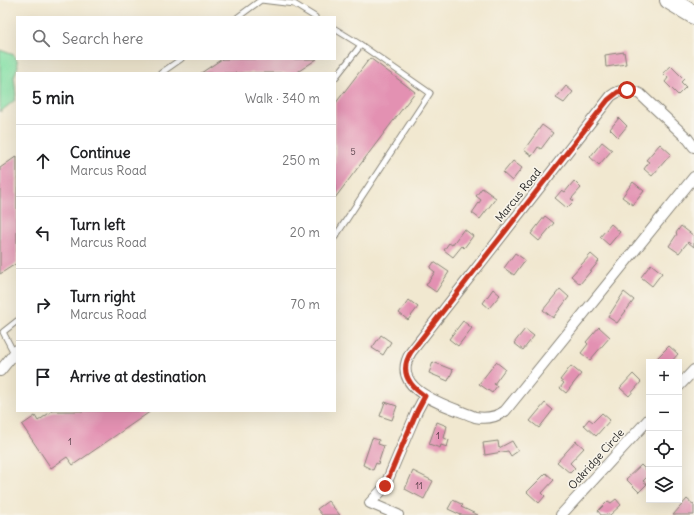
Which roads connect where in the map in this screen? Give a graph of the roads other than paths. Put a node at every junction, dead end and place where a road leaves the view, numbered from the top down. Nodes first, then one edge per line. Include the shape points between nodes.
1 (669, 0) edge
2 (694, 15) edge
3 (239, 16) edge
4 (314, 16) edge
5 (336, 30) edge
6 (361, 46) junction
7 (179, 60) edge
8 (162, 72) edge
9 (336, 77) edge
10 (694, 148) edge
11 (694, 177) edge
12 (336, 235) edge
13 (16, 322) edge
14 (15, 351) edge
15 (694, 370) edge
16 (0, 371) edge
17 (682, 383) edge
18 (425, 396) junction
19 (646, 422) edge
20 (398, 515) edge
21 (561, 515) edge

1 - 2 highway
3 - 4 lane via 261,0 294,4
5 - 6 lane
6 - 9 lane
6 - 12 lane via 430,93
7 - 8 lane
10 - 18 street, Marcus Road via 688,139 640,94 622,90 611,96 411,352 406,361 407,376 412,387
11 - 18 street, Marcus Road via 505,411 491,418 479,418
13 - 14 lane via 3,332
14 - 16 street
15 - 17 street
18 - 20 street via 384,488 370,503
19 - 21 street, Oakridge Circle

